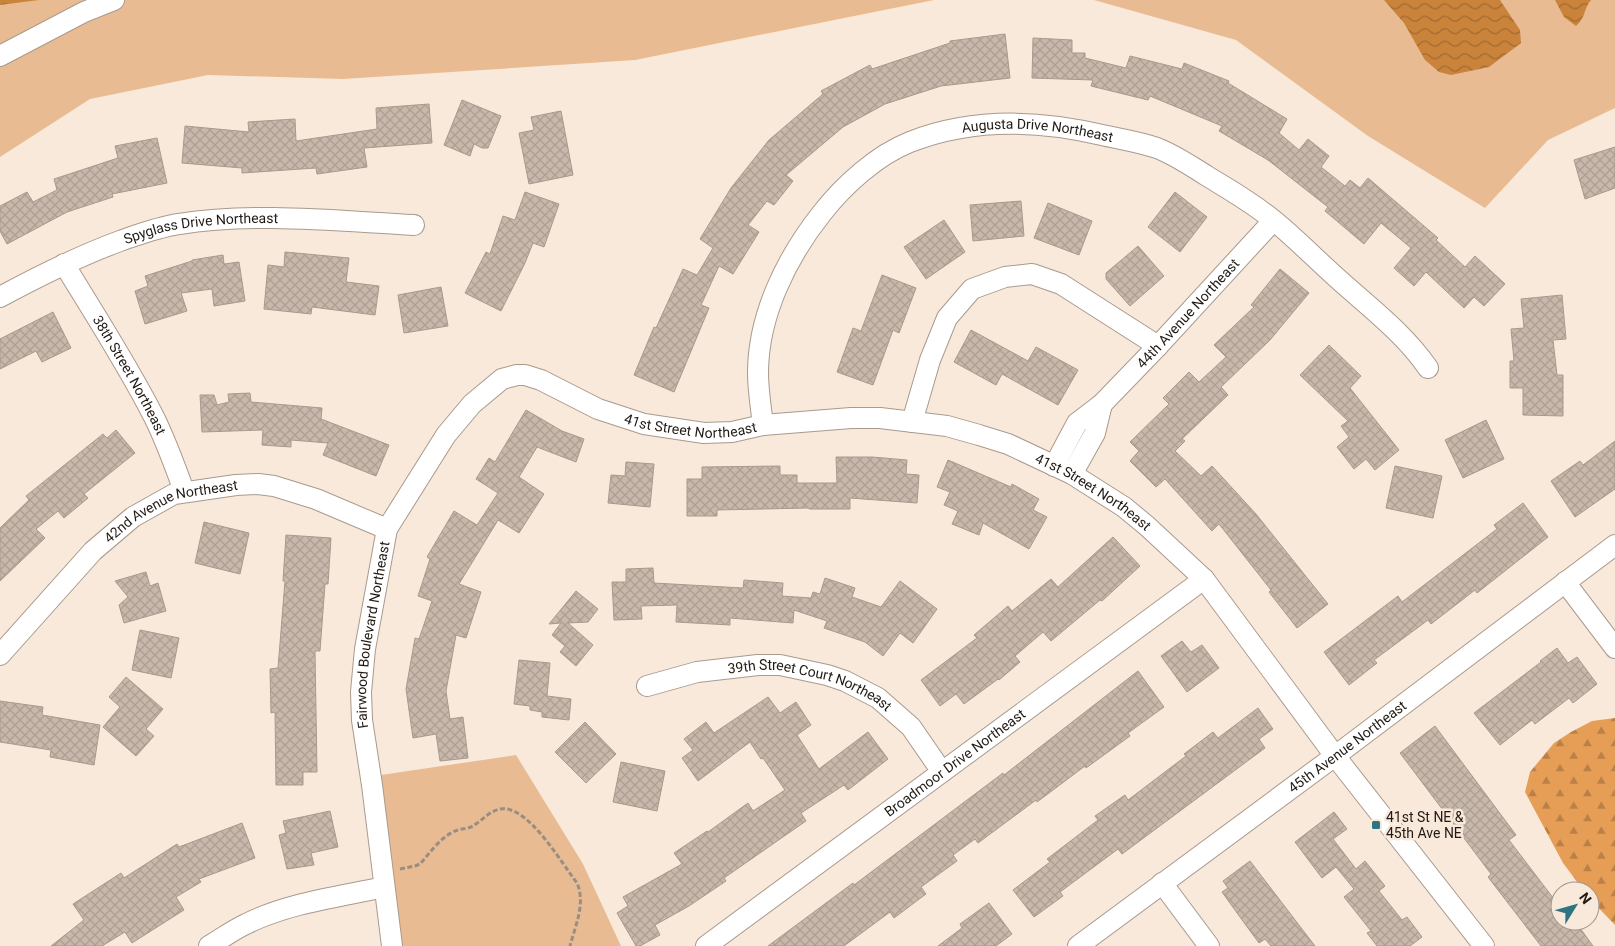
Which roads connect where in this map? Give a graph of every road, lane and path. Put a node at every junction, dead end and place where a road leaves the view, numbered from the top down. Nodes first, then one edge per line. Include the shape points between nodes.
1 (114, 0) edge
2 (0, 56) edge
3 (1273, 221) junction
4 (414, 225) dead end
5 (64, 264) junction
6 (0, 297) edge
7 (1158, 346) junction
8 (1428, 368) dead end
9 (517, 375) joint
10 (912, 422) junction
11 (763, 425) junction
12 (1063, 470) junction
13 (184, 492) junction
14 (387, 529) junction
15 (1615, 544) edge
16 (1204, 579) junction
17 (1565, 582) junction
18 (1615, 648) edge
19 (0, 656) edge
20 (647, 686) dead end
21 (1335, 756) junction
22 (942, 772) junction
23 (383, 879) junction
24 (1162, 883) junction
25 (209, 946) edge
26 (392, 946) edge
27 (570, 946) edge
28 (706, 946) edge
29 (1078, 946) edge
30 (1209, 946) edge
31 (1484, 946) edge

1 - 2 street
3 - 7 street, 44th Avenue Northeast
3 - 8 street, Augusta Drive Northeast via 1404,338
3 - 11 street, Augusta Drive Northeast via 1248,201 1157,148 1077,129 1045,124 974,126 951,129 908,142 874,162 835,196 792,257 770,306 761,342 758,373
4 - 5 street, Spyglass Drive Northeast via 254,218 188,223 150,230
5 - 6 street, Spyglass Drive Northeast
5 - 13 street, 38th Street Northeast via 155,418
7 - 10 street via 1061,284 1032,274 1005,277 972,290 947,318 930,360
7 - 12 street, 44th Avenue Northeast via 1102,404 1077,423
9 - 11 street, 41st Street Northeast via 532,376 598,409 644,424 704,432 732,432
9 - 14 street, Fairwood Boulevard Northeast via 502,379 472,404 433,454
10 - 11 street, 41st Street Northeast via 851,418
10 - 12 street, 41st Street Northeast via 947,426 1008,444
12 - 16 street, 41st Street Northeast via 1124,507
13 - 14 street, 42nd Avenue Northeast via 236,485 274,486 316,499
13 - 19 street, 42nd Avenue Northeast via 159,501 133,517 93,551
14 - 23 street, Fairwood Boulevard Northeast via 365,649 362,692 362,720
15 - 17 street, 45th Avenue Northeast
16 - 21 street, 41st Street Northeast
16 - 22 street, Broadmoor Drive Northeast
17 - 18 street
17 - 21 street, 45th Avenue Northeast
20 - 22 street, 39th Street Court Northeast via 697,672 758,664 828,674 878,698 911,727
21 - 24 street, 45th Avenue Northeast
21 - 31 street, 41st Street Northeast
22 - 28 street, Broadmoor Drive Northeast
23 - 25 street via 276,912 245,924
23 - 26 street, Fairwood Boulevard Northeast
23 - 27 path via 420,864 446,836 471,827 493,812 507,809 519,813 542,835 577,883 581,903
24 - 29 street, 45th Avenue Northeast
24 - 30 street

